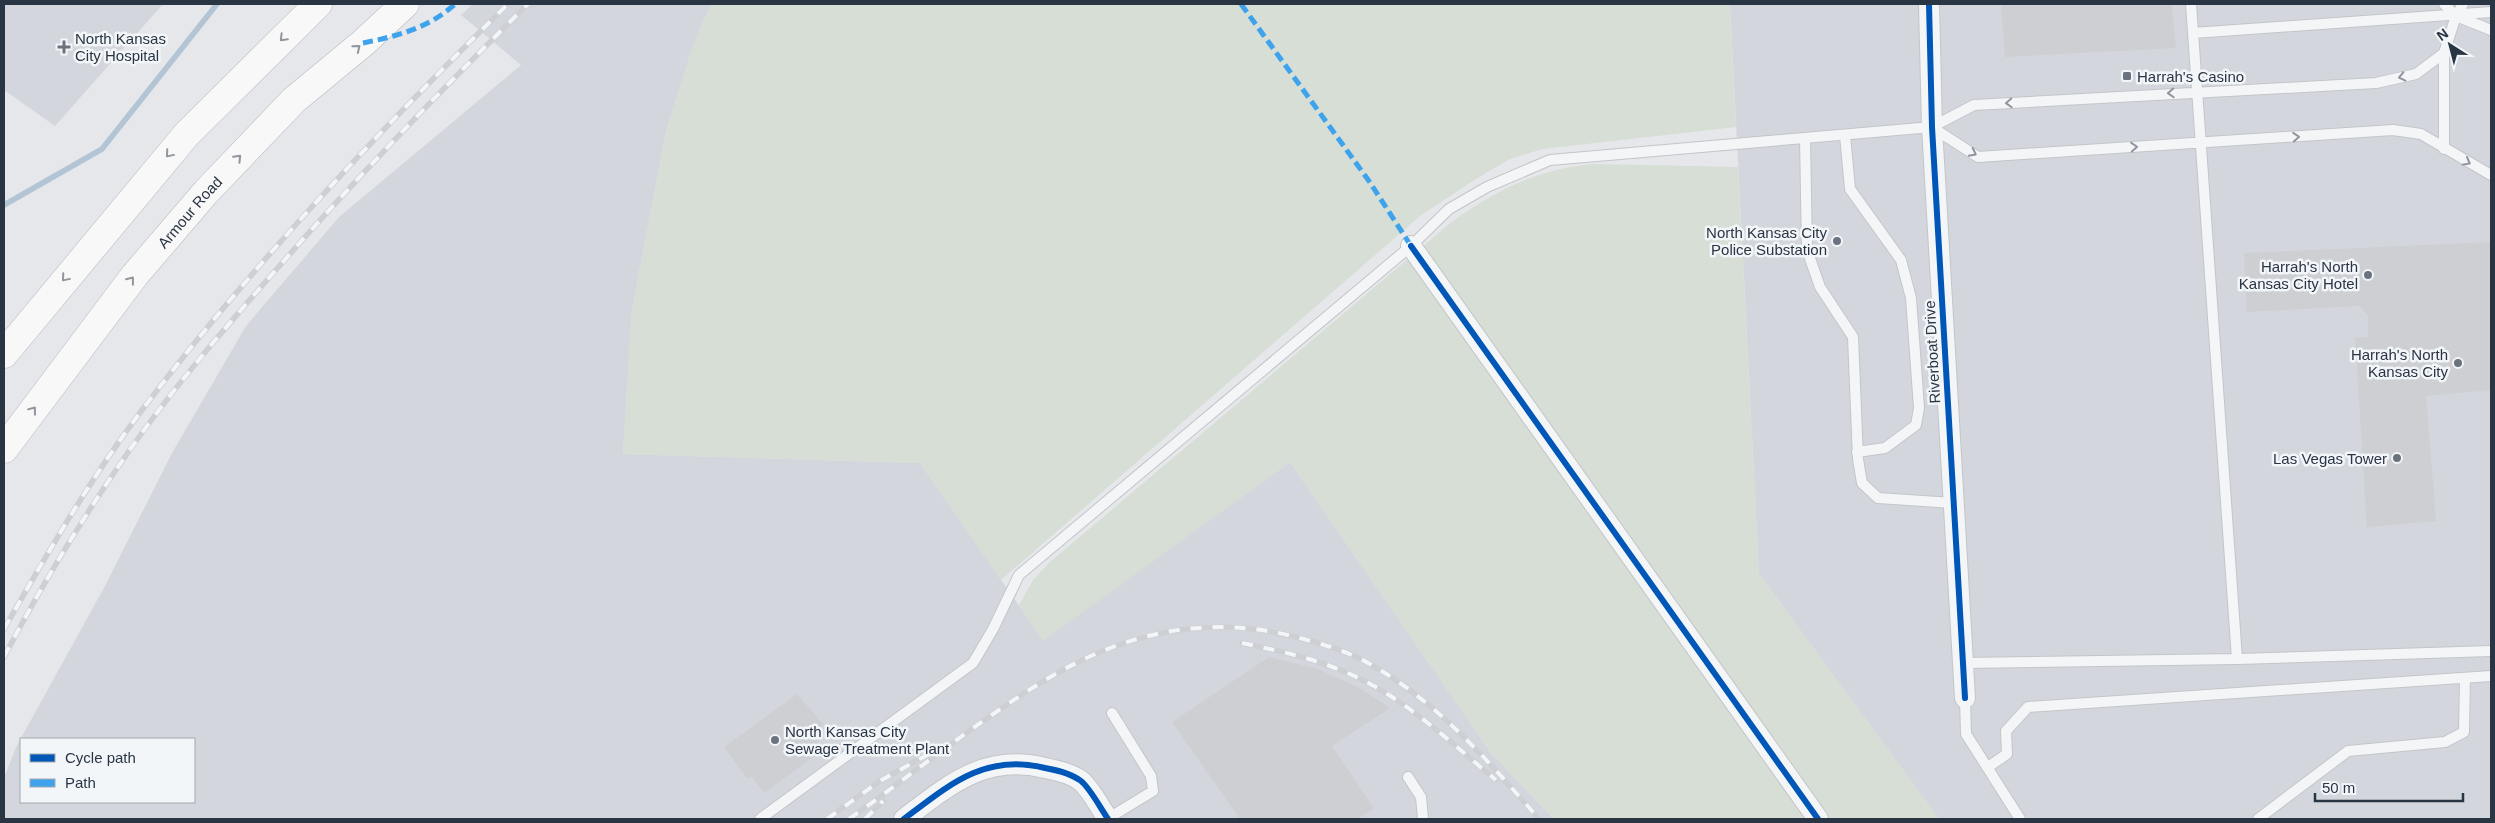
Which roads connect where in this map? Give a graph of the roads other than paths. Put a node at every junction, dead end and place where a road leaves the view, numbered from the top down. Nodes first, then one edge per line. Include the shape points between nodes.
1 (318, 4) edge
2 (405, 4) edge
3 (1929, 4) edge
4 (2191, 4) edge
5 (2444, 4) edge
6 (2463, 4) edge
7 (2491, 12) edge
8 (2456, 16) junction
9 (2491, 30) edge
10 (2192, 33) junction
11 (2444, 53) junction
12 (2197, 92) junction
13 (1932, 128) junction
14 (1845, 135) junction
15 (1805, 138) junction
16 (2201, 143) junction
17 (2444, 149) junction
18 (2491, 175) edge
19 (1410, 246) junction
20 (4, 354) edge
21 (4, 449) edge
22 (1857, 452) junction
23 (1953, 503) junction
24 (2491, 651) edge
25 (2237, 659) junction
26 (1962, 663) junction
27 (2491, 676) edge
28 (2464, 678) junction
29 (1965, 698) joint
30 (1112, 713) dead end
31 (1988, 767) junction
32 (1408, 777) dead end
33 (760, 819) edge
34 (904, 819) edge
35 (1108, 819) edge
36 (1423, 819) edge
37 (1818, 819) edge
38 (2020, 819) edge
39 (2258, 819) edge

1 -> 20 highway via 186,134
21 -> 2 highway, Armour Road via 135,275 206,192 294,100
3 - 13 street, Riverboat Drive
4 - 10 lane
5 - 8 lane
6 - 8 lane
7 - 8 lane
8 - 9 lane
8 - 10 lane
8 - 11 lane
10 - 12 lane
11 -> 12 lane via 2416,74 2376,83
11 - 17 lane
12 -> 13 lane via 1974,104
12 - 16 lane
13 - 14 lane
13 -> 16 lane via 1978,157
13 - 23 street, Riverboat Drive
14 - 15 lane
14 - 22 lane via 1850,190 1901,260 1904,270 1911,298 1919,408 1916,425 1885,448
15 - 19 lane via 1550,160 1487,186 1449,209
15 - 22 lane via 1806,250 1820,287 1853,337
16 -> 17 lane via 2393,130 2421,134
16 - 25 lane
17 -> 18 lane
19 - 33 lane via 1019,575 993,629 972,663
19 - 37 street
22 - 23 lane via 1862,483 1878,498
23 - 26 street, Riverboat Drive
24 - 25 lane
25 - 26 lane
26 - 29 street, Riverboat Drive
27 - 28 lane
28 - 31 lane via 2028,707 2006,730 2007,754
28 - 39 lane via 2464,732 2445,742 2348,752
29 - 31 lane via 1966,734
30 - 35 lane via 1151,776 1153,791
31 - 38 lane
32 - 36 lane via 1422,797
34 - 35 street via 968,774 989,766 1028,763 1082,781

